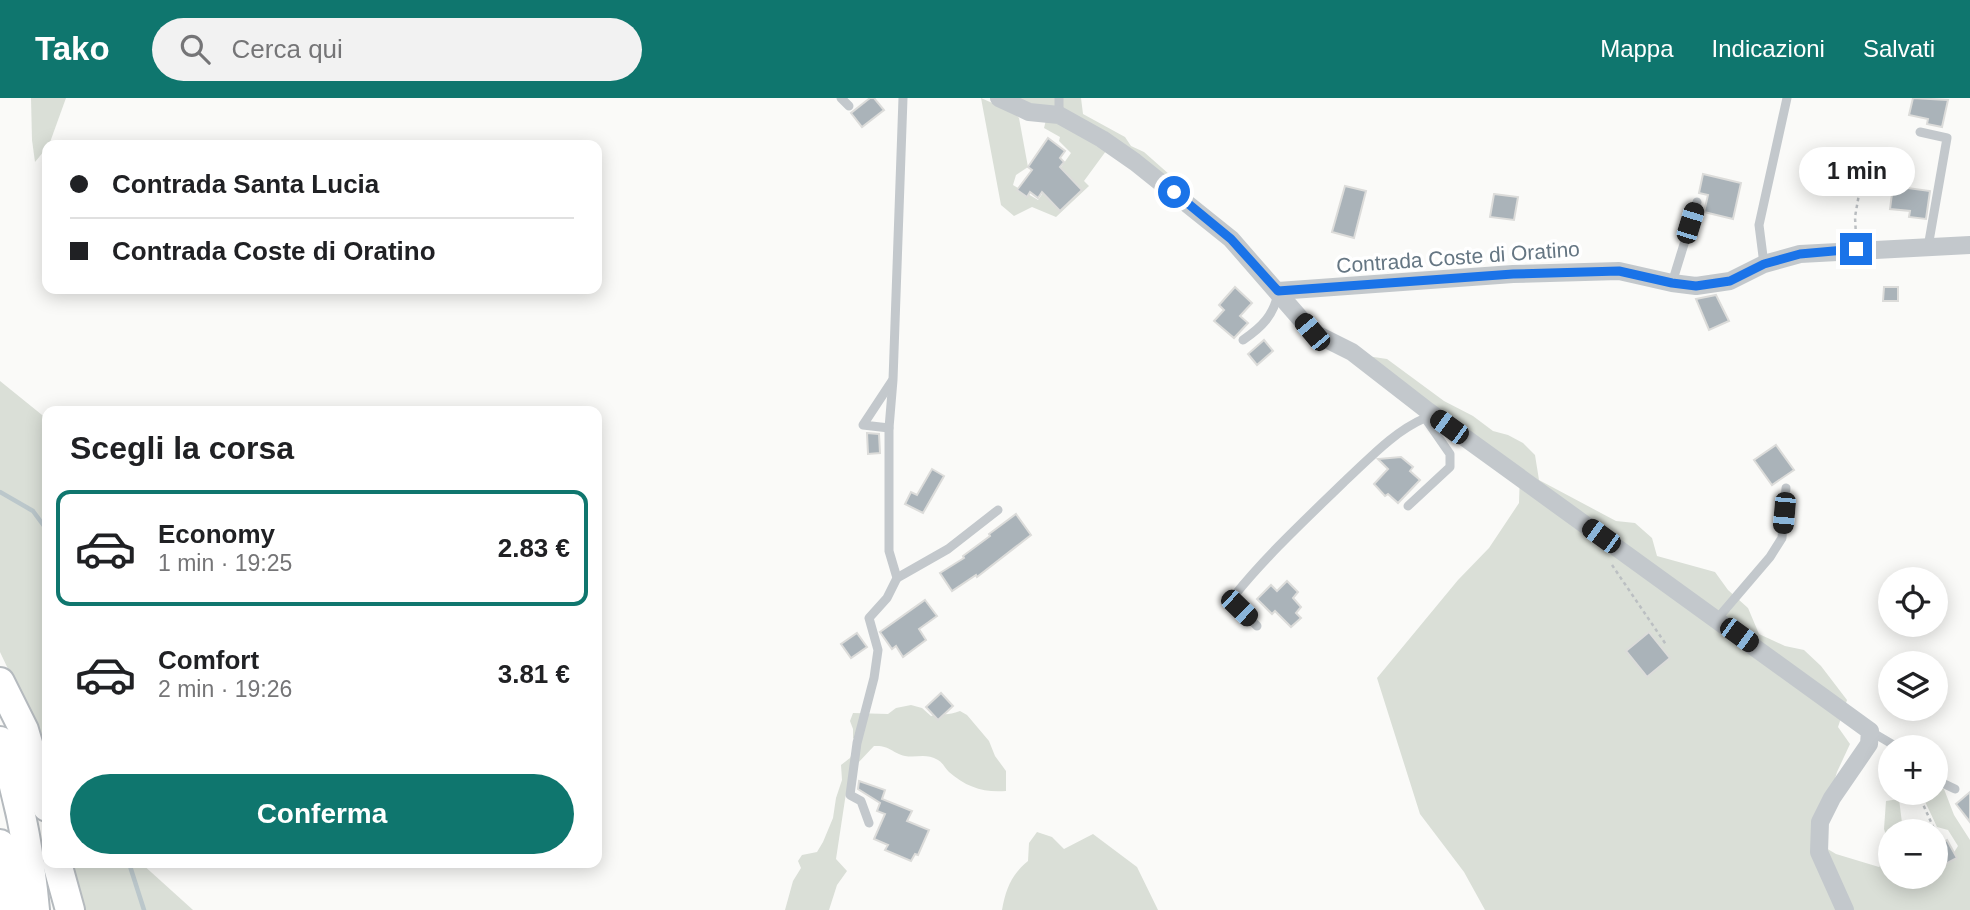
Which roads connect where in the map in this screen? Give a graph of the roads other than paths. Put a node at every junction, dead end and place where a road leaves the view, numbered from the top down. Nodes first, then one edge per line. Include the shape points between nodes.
1 (841, 98) edge
2 (903, 98) edge
3 (999, 98) edge
4 (1787, 98) edge
5 (849, 106) dead end
6 (1059, 107) edge
7 (1920, 132) dead end
8 (1697, 202) dead end
9 (1970, 245) edge
10 (1928, 247) junction
11 (1764, 264) junction
12 (1672, 283) junction
13 (1278, 291) junction
14 (1243, 340) dead end
15 (893, 380) junction
16 (1426, 415) junction
17 (889, 428) junction
18 (1786, 488) dead end
19 (1408, 506) dead end
20 (998, 510) dead end
21 (897, 578) junction
22 (1717, 619) junction
23 (1257, 626) dead end
24 (0, 682) edge
25 (1870, 732) junction
26 (1878, 736) edge
27 (0, 741) edge
28 (1948, 786) edge
29 (1955, 789) dead end
30 (42, 790) edge
31 (869, 823) dead end
32 (0, 844) edge
33 (58, 868) edge
34 (10, 910) edge
35 (35, 910) edge
36 (70, 910) edge
37 (1845, 910) edge

1 - 5 lane
2 - 15 lane
3 - 6 street via 1029,112
4 - 11 lane via 1759,225
6 - 13 street via 1231,239
7 - 10 lane via 1947,138
8 - 12 lane
9 - 10 street, Contrada Coste di Oratino
10 - 11 street, Contrada Coste di Oratino via 1800,254
11 - 12 street, Contrada Coste di Oratino via 1730,281 1696,286
12 - 13 street, Contrada Coste di Oratino via 1619,271
13 - 14 lane via 1275,309
13 - 16 street via 1312,332 1352,352
15 - 17 lane
15 - 17 lane via 863,425
16 - 19 lane via 1450,454 1450,467
16 - 22 street
16 - 23 lane via 1385,444 1245,582 1234,596
17 - 21 lane via 889,551
18 - 22 lane via 1782,538
20 - 21 lane via 947,549
21 - 31 lane via 869,618 878,650 850,795 861,801
22 - 25 street
24 - 30 main road via 24,730
25 - 26 lane
25 - 37 street via 1869,744 1820,822 1819,852
27 - 35 main road via 9,764
28 - 29 lane
32 - 34 main road
33 - 36 main road

